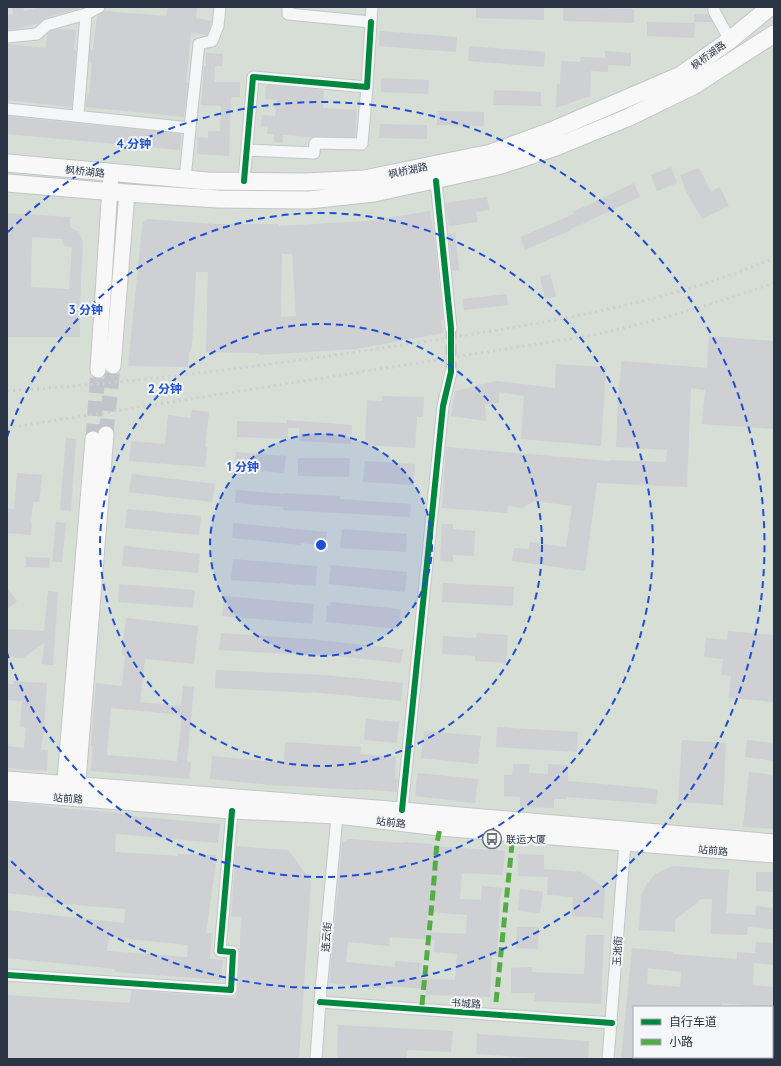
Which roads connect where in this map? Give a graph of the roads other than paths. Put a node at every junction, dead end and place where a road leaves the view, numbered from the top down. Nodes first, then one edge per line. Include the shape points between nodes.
1 (99, 7) edge
2 (220, 7) edge
3 (288, 7) edge
4 (372, 7) edge
5 (714, 7) edge
6 (770, 7) edge
7 (86, 14) junction
8 (371, 22) junction
9 (774, 34) edge
10 (7, 37) edge
11 (730, 40) junction
12 (367, 87) junction
13 (7, 108) edge
14 (78, 116) junction
15 (190, 128) junction
16 (247, 150) junction
17 (7, 163) edge
18 (111, 173) junction
19 (185, 179) junction
20 (436, 181) junction
21 (244, 182) junction
22 (7, 183) edge
23 (110, 192) junction
24 (127, 193) junction
25 (451, 328) tunnel mouth
26 (113, 366) tunnel mouth
27 (98, 370) tunnel mouth
28 (451, 372) tunnel mouth
29 (99, 437) tunnel mouth
30 (7, 779) edge
31 (70, 791) junction
32 (7, 793) edge
33 (402, 810) junction
34 (232, 811) junction
35 (337, 816) junction
36 (625, 842) junction
37 (774, 842) edge
38 (774, 855) edge
39 (7, 975) edge
40 (320, 1002) junction
41 (612, 1023) junction
42 (316, 1059) edge
43 (608, 1059) edge

1 - 7 street
2 - 15 street via 218,26 212,41 199,44
3 - 8 street via 288,14
4 - 8 street
5 - 11 street
6 - 11 main road, 枫桥湖路
7 - 10 street via 47,25 37,34
7 - 14 street
8 - 12 street
9 - 20 main road, 枫桥湖路 via 693,86 627,118 556,147 498,166
11 - 21 main road, 枫桥湖路 via 681,75 551,131 491,153 364,179
12 - 16 street via 362,144 315,143 314,153
12 - 16 street via 253,77
13 - 14 street
14 - 15 street
15 - 19 street
16 - 21 street
17 - 18 main road, 枫桥湖路
18 - 19 main road, 枫桥湖路
18 - 23 main road
19 - 21 main road, 枫桥湖路
20 - 24 main road, 枫桥湖路 via 374,193 309,200 218,199
20 - 25 street
22 - 23 main road, 枫桥湖路
23 - 24 main road, 枫桥湖路
23 - 27 main road
24 - 26 main road
28 - 33 street via 443,406
29 - 31 main road
30 - 31 main road, 站前路
31 - 32 main road, 站前路
31 - 33 main road, 站前路
31 - 34 main road, 站前路
33 - 37 main road, 站前路
34 - 35 main road, 站前路
34 - 39 street via 220,951 233,952 231,990
35 - 36 main road, 站前路 via 440,828
35 - 40 street, 连云街
36 - 38 main road, 站前路
36 - 41 street, 玉池街
40 - 41 street, 书城路
40 - 42 street, 连云街
41 - 43 street, 玉池街

